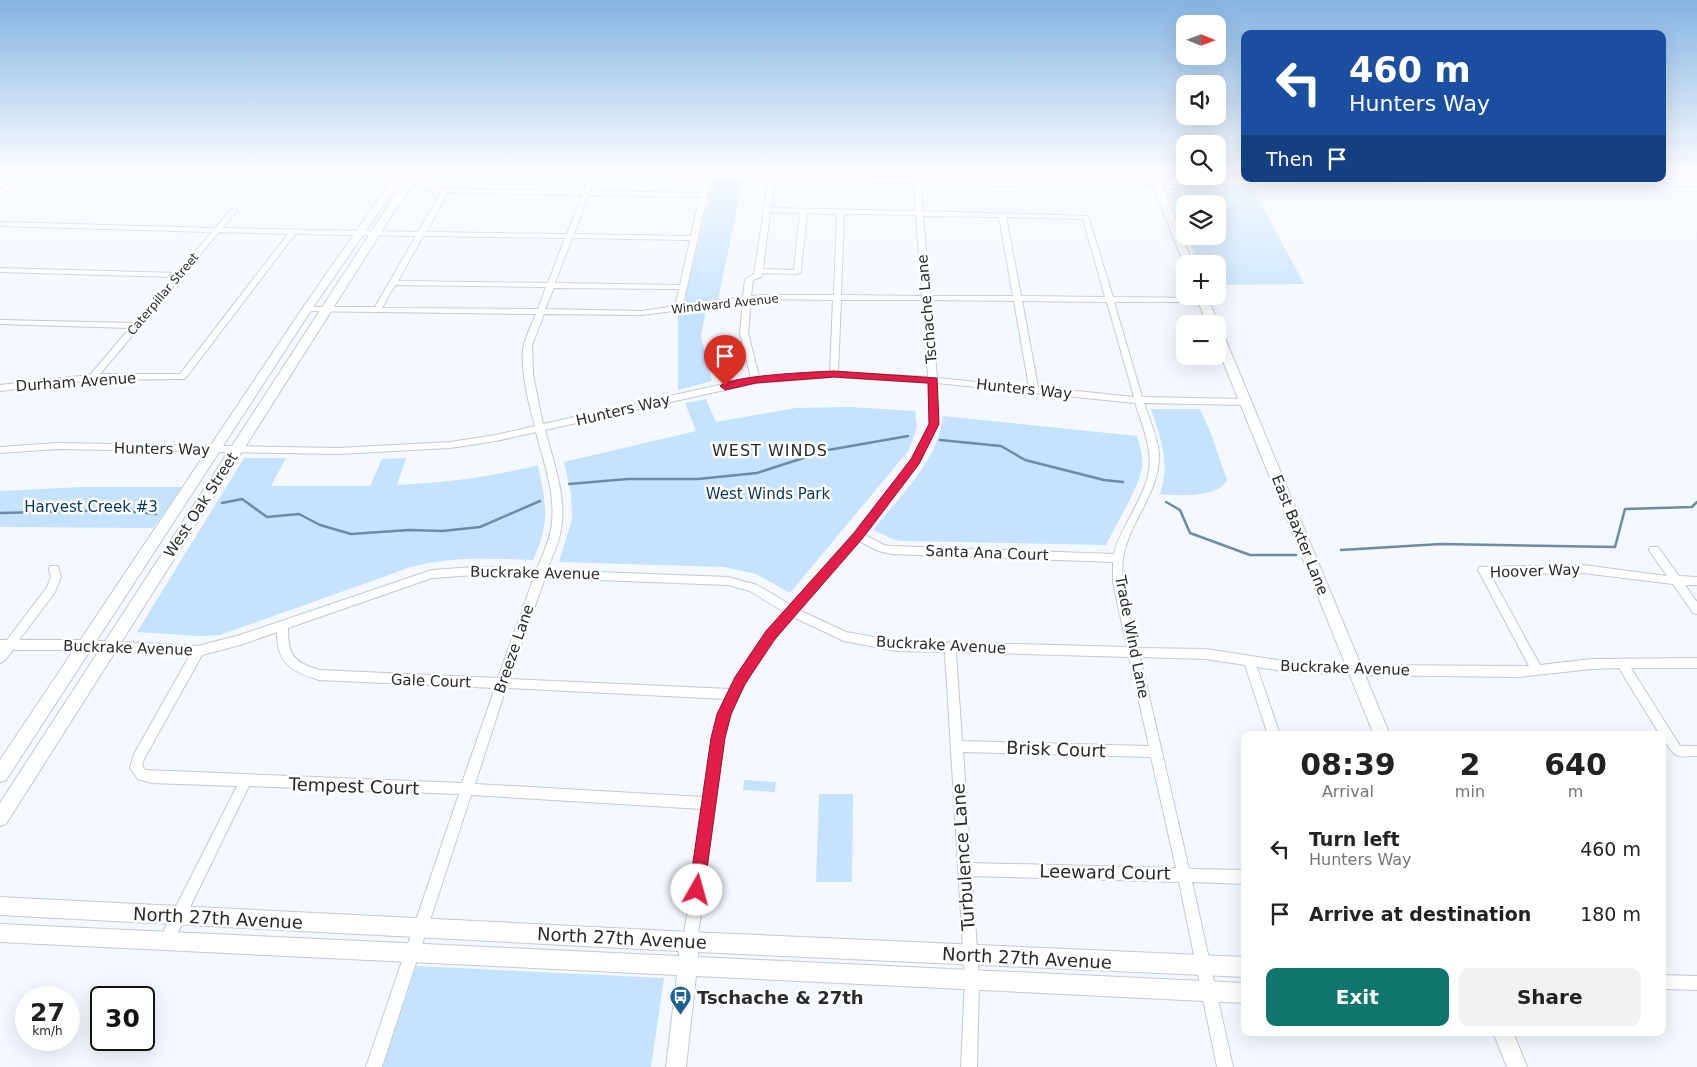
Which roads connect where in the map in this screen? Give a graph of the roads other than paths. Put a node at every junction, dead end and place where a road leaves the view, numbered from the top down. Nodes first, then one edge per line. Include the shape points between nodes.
1 (227, 219) edge
2 (369, 219) edge
3 (385, 219) edge
4 (430, 219) edge
5 (576, 219) edge
6 (698, 219) edge
7 (766, 219) edge
8 (803, 219) edge
9 (841, 219) edge
10 (919, 219) edge
11 (1003, 219) edge
12 (1087, 219) edge
13 (1171, 219) edge
14 (0, 224) edge
15 (218, 230) junction
16 (293, 232) junction
17 (360, 233) junction
18 (376, 233) junction
19 (421, 234) junction
20 (570, 236) junction
21 (694, 238) junction
22 (1185, 255) edge
23 (0, 270) edge
24 (758, 271) junction
25 (179, 275) junction
26 (392, 284) junction
27 (551, 286) junction
28 (683, 287) junction
29 (837, 298) junction
30 (926, 298) junction
31 (1017, 298) junction
32 (1176, 298) edge
33 (747, 299) junction
34 (1110, 299) junction
35 (678, 309) junction
36 (307, 310) junction
37 (326, 310) junction
38 (377, 310) junction
39 (542, 312) junction
40 (0, 322) edge
41 (136, 326) junction
42 (1226, 356) edge
43 (834, 374) junction
44 (93, 378) junction
45 (756, 380) junction
46 (933, 380) junction
47 (0, 388) edge
48 (1034, 390) junction
49 (1139, 400) junction
50 (1245, 402) junction
51 (540, 428) junction
52 (0, 450) edge
53 (214, 450) junction
54 (236, 451) junction
55 (858, 536) junction
56 (1654, 550) dead end
57 (1118, 558) junction
58 (54, 570) dead end
59 (541, 573) junction
60 (1676, 581) junction
61 (1697, 581) edge
62 (1697, 610) edge
63 (792, 611) junction
64 (283, 626) junction
65 (4, 645) edge
66 (85, 645) junction
67 (110, 647) junction
68 (950, 647) junction
69 (198, 651) junction
70 (1133, 651) junction
71 (0, 658) edge
72 (1249, 661) junction
73 (1622, 663) junction
74 (1697, 663) edge
75 (1356, 669) junction
76 (1537, 671) junction
77 (502, 683) junction
78 (733, 694) junction
79 (1273, 731) edge
80 (1380, 731) edge
81 (1664, 731) edge
82 (1666, 733) edge
83 (956, 746) junction
84 (1697, 751) edge
85 (1156, 752) junction
86 (0, 774) edge
87 (245, 782) junction
88 (467, 789) junction
89 (708, 803) junction
90 (0, 818) edge
91 (964, 869) junction
92 (1184, 874) junction
93 (1241, 877) edge
94 (0, 906) edge
95 (178, 916) junction
96 (419, 928) junction
97 (0, 933) edge
98 (166, 941) junction
99 (690, 942) junction
100 (412, 952) junction
101 (970, 956) junction
102 (687, 965) junction
103 (1203, 966) junction
104 (1241, 967) edge
105 (972, 980) junction
106 (1666, 982) edge
107 (1697, 983) edge
108 (1208, 990) junction
109 (1241, 993) edge
110 (1505, 1036) edge
111 (374, 1067) edge
112 (676, 1067) edge
113 (969, 1067) edge
114 (1225, 1067) edge
115 (1517, 1067) edge

1 - 15 street, Caterpillar Street
2 - 17 main road, West Oak Street
3 - 18 main road, West Oak Street
4 - 19 street
5 - 20 street, Breeze Lane
6 - 21 street
7 - 24 street
8 - 24 street via 797,272
9 - 29 street
10 - 30 street, Tschache Lane
11 - 31 street
12 - 34 street, Trade Wind Lane
13 - 22 main road
14 - 15 street
15 - 16 street
15 - 25 street, Caterpillar Street
16 - 17 street
16 - 44 street, Durham Avenue via 182,377
17 - 18 street
17 - 36 main road, West Oak Street
18 - 19 street
18 - 37 main road, West Oak Street
19 - 20 street
19 - 26 street
20 - 21 street
20 - 27 street, Breeze Lane
21 - 28 street
23 - 25 street
24 - 33 street via 758,275 749,280
25 - 41 street, Caterpillar Street
26 - 27 street
26 - 38 street
27 - 28 street
27 - 39 street, Breeze Lane
28 - 35 street
29 - 30 street, Windward Avenue
29 - 33 street, Windward Avenue
29 - 43 street
30 - 31 street, Windward Avenue
30 - 46 street, Tschache Lane
31 - 34 street, Windward Avenue
31 - 48 street
32 - 34 street, Windward Avenue
33 - 35 street, Windward Avenue
33 - 45 street via 744,332
34 - 49 street, Trade Wind Lane
35 - 39 street, Windward Avenue via 642,313
36 - 37 street, Windward Avenue
36 - 53 main road, West Oak Street
37 - 38 street, Windward Avenue
37 - 54 main road, West Oak Street
38 - 39 street, Windward Avenue
39 - 51 street, Breeze Lane via 528,345 527,368
40 - 41 street
41 - 44 street, Caterpillar Street
42 - 50 main road, East Baxter Lane
43 - 45 street, Hunters Way
43 - 46 street, Hunters Way
44 - 47 street, Durham Avenue
45 - 51 street, Hunters Way
46 - 48 street, Hunters Way
46 - 55 street, Tschache Lane via 934,424 916,461
48 - 49 street, Hunters Way
49 - 50 street, Hunters Way
49 - 57 street, Trade Wind Lane via 1154,452 1155,469
50 - 75 main road, East Baxter Lane
51 - 54 street, Hunters Way via 475,442 395,450
51 - 59 street, Breeze Lane via 555,488 558,515 556,531
52 - 53 street, Hunters Way via 57,446
53 - 54 street, Hunters Way
53 - 66 main road, West Oak Street
54 - 67 main road, West Oak Street
55 - 57 street, Santa Ana Court via 892,550
55 - 63 street, Tschache Lane
56 - 60 street
57 - 70 street, Trade Wind Lane via 1118,582
58 - 65 street via 56,577 51,589
59 - 63 street, Buckrake Avenue via 728,581 754,588
59 - 64 street, Buckrake Avenue via 475,571 432,574
59 - 77 street, Breeze Lane
60 - 61 street, Hoover Way
60 - 62 street
60 - 76 street, Hoover Way via 1583,569 1482,570
63 - 68 street, Buckrake Avenue via 844,636 897,646
63 - 78 street, Tschache Lane via 752,660
64 - 69 street, Buckrake Avenue
64 - 77 street, Gale Court via 282,649 286,658 305,671 319,675
65 - 66 street, Buckrake Avenue
65 - 71 street
66 - 67 street, Buckrake Avenue
66 - 86 main road, West Oak Street
67 - 69 street, Buckrake Avenue
67 - 90 main road, West Oak Street
68 - 70 street, Buckrake Avenue
68 - 83 street, Turbulence Lane
69 - 87 street, Tempest Court via 138,758 136,768 142,775 152,777
70 - 72 street, Buckrake Avenue via 1206,654
70 - 85 street, Trade Wind Lane
72 - 75 street, Buckrake Avenue via 1290,667
72 - 79 street
73 - 74 street, Buckrake Avenue
73 - 76 street, Buckrake Avenue
73 - 81 street
75 - 76 street, Buckrake Avenue
75 - 80 main road, East Baxter Lane
77 - 78 street, Gale Court
77 - 88 street, Breeze Lane
78 - 89 street, Tschache Lane via 718,738
82 - 84 street via 1677,751
83 - 85 street, Brisk Court
83 - 91 street, Turbulence Lane
85 - 92 street, Trade Wind Lane
87 - 88 street, Tempest Court
87 - 95 street
88 - 89 street, Tempest Court
88 - 96 street, Breeze Lane
89 - 99 street, Tschache Lane
91 - 92 street, Leeward Court
91 - 101 street, Turbulence Lane
92 - 93 street, Leeward Court
92 - 103 street, Trade Wind Lane
94 - 95 main road, North 27th Avenue
95 - 96 main road, North 27th Avenue
95 - 98 street
96 - 99 main road, North 27th Avenue
96 - 100 street, Breeze Lane
97 - 98 main road, North 27th Avenue
98 - 100 main road, North 27th Avenue
99 - 101 main road, North 27th Avenue
99 - 102 main road, Tschache Lane
100 - 102 main road, North 27th Avenue
100 - 111 street, Breeze Lane
101 - 103 main road, North 27th Avenue
101 - 105 street, Turbulence Lane
102 - 105 main road, North 27th Avenue
102 - 112 main road, Tschache Lane
103 - 104 main road, North 27th Avenue
103 - 108 street, Trade Wind Lane
105 - 108 main road, North 27th Avenue
105 - 113 street, Turbulence Lane
106 - 107 street
108 - 109 main road, North 27th Avenue
108 - 114 street, Trade Wind Lane
110 - 115 main road

